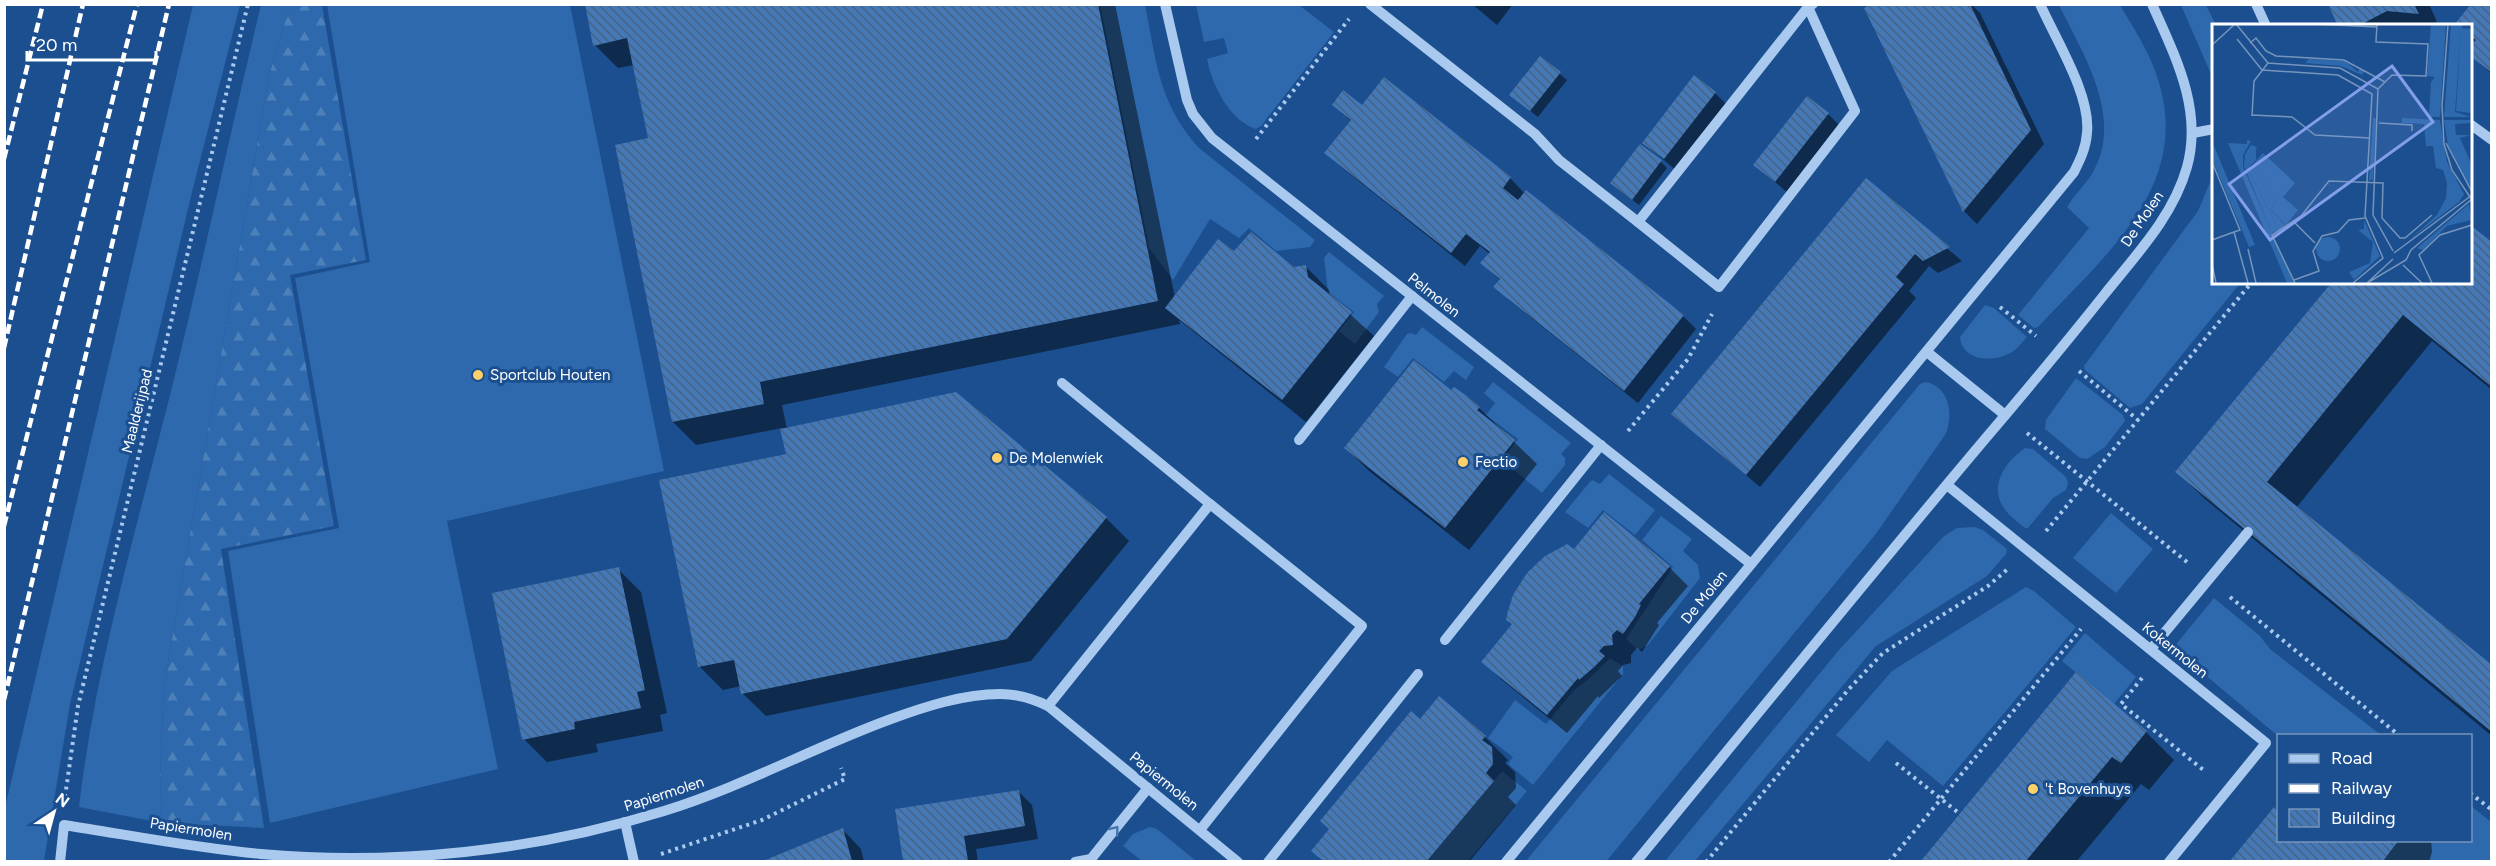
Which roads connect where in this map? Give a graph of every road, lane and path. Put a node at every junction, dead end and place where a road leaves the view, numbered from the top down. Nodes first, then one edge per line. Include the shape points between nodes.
1 (248, 4) edge
2 (1165, 4) edge
3 (1370, 4) edge
4 (2040, 4) edge
5 (2152, 4) edge
6 (2256, 4) edge
7 (1810, 6) edge
8 (1353, 14) dead end
9 (2265, 24) edge
10 (2472, 125) edge
11 (2212, 129) edge
12 (2193, 133) junction
13 (2492, 140) edge
14 (1240, 160) junction
15 (1638, 222) junction
16 (2250, 284) edge
17 (1719, 287) junction
18 (1412, 296) junction
19 (1927, 352) junction
20 (1062, 382) dead end
21 (2005, 415) junction
22 (1299, 441) dead end
23 (1601, 445) junction
24 (1611, 453) junction
25 (2088, 482) junction
26 (1947, 484) junction
27 (1210, 504) junction
28 (2248, 532) dead end
29 (2028, 550) junction
30 (1751, 564) junction
31 (2209, 580) junction
32 (2099, 607) junction
33 (1445, 640) dead end
34 (2155, 653) junction
35 (1418, 674) dead end
36 (1048, 706) junction
37 (2399, 734) edge
38 (832, 741) junction
39 (1896, 763) dead end
40 (1148, 788) junction
41 (2228, 790) junction
42 (2472, 795) edge
43 (1940, 799) junction
44 (2492, 810) edge
45 (1960, 814) dead end
46 (625, 822) junction
47 (64, 825) junction
48 (1200, 830) junction
49 (650, 858) dead end
50 (371, 860) edge
51 (60, 861) edge
52 (633, 861) edge
53 (1075, 861) edge
54 (1238, 861) edge
55 (1268, 861) edge
56 (1506, 861) edge
57 (1636, 861) edge
58 (1706, 861) edge
59 (1889, 861) edge
60 (2169, 861) edge

1 - 47 path, Maalderijpad via 78,706
2 - 14 street, Pelmolen via 1182,85 1193,114 1212,138
3 - 15 street via 1535,134 1559,160
4 - 19 street, De Molen via 2082,94 2088,117 2084,153 2074,172
5 - 12 street, De Molen via 2185,84
6 - 9 street
7 - 15 street
7 - 17 street via 1855,111
8 - 14 path
10 - 13 street
11 - 12 street
12 - 21 street, De Molen via 2182,183 2161,222
14 - 18 street, Pelmolen
15 - 17 street
16 - 25 path
17 - 24 path via 1715,309 1688,359
18 - 22 street
18 - 23 street, Pelmolen
19 - 21 street
19 - 30 street, De Molen
20 - 27 street
21 - 25 path
21 - 26 street, De Molen
23 - 24 street, Pelmolen
23 - 33 street
24 - 30 street, Pelmolen
25 - 29 path
25 - 31 path
26 - 29 street, Kokermolen
26 - 57 street, De Molen
27 - 36 street
27 - 48 street via 1362,626
28 - 31 street
29 - 32 street, Kokermolen
29 - 58 path via 1988,586 1883,653
30 - 56 street, De Molen
31 - 34 street
31 - 37 path
32 - 34 street, Kokermolen
32 - 43 path
34 - 41 path via 2121,704
34 - 41 street, Kokermolen via 2266,743
35 - 55 street
36 - 38 street, Papiermolen via 1026,696 975,696 921,708
36 - 40 street, Papiermolen
38 - 46 street, Papiermolen via 704,798
38 - 49 path via 845,779 762,820
39 - 43 path
40 - 48 street, Papiermolen
53 -> 40 street via 1091,859
41 - 60 street, Kokermolen
42 - 44 path
43 - 45 path
43 - 59 path
46 - 50 street, Papiermolen via 531,843
46 - 52 street
47 - 50 street, Papiermolen via 262,854
47 - 51 street
48 - 54 street, Papiermolen

